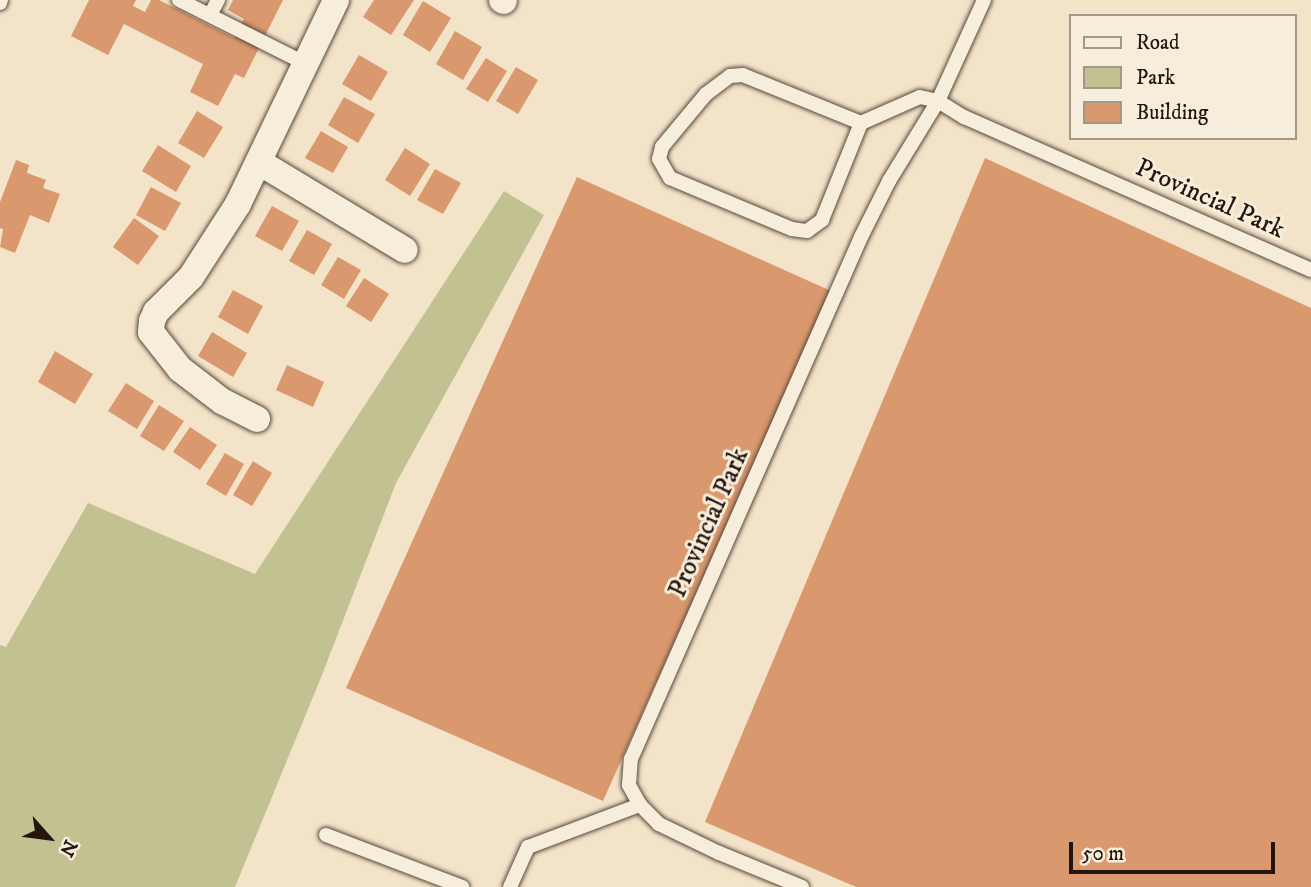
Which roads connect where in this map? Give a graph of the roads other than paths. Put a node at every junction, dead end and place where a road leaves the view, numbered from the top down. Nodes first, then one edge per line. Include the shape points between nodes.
1 (180, 0) edge
2 (218, 0) edge
3 (336, 0) edge
4 (984, 0) edge
5 (209, 15) junction
6 (304, 63) junction
7 (938, 101) junction
8 (861, 123) junction
9 (259, 162) junction
10 (405, 250) dead end
11 (1311, 270) edge
12 (257, 419) dead end
13 (640, 805) junction
14 (326, 835) dead end
15 (462, 887) edge
16 (510, 887) edge
17 (802, 887) edge

1 - 5 lane
2 - 5 lane
3 - 6 street
4 - 7 lane, Provincial Park
5 - 6 lane
6 - 9 street
7 - 8 lane via 920,97
7 - 11 lane, Provincial Park via 964,117
7 - 13 lane, Provincial Park via 861,237 631,759 629,785
8 - 8 lane via 822,220 807,231 792,229 670,178 659,159 662,147 706,94 730,76 743,75
9 - 10 street
9 - 12 street via 214,246 156,312 151,332 180,369 223,402
13 - 16 lane via 528,846
13 - 17 lane via 659,824
14 - 15 lane

